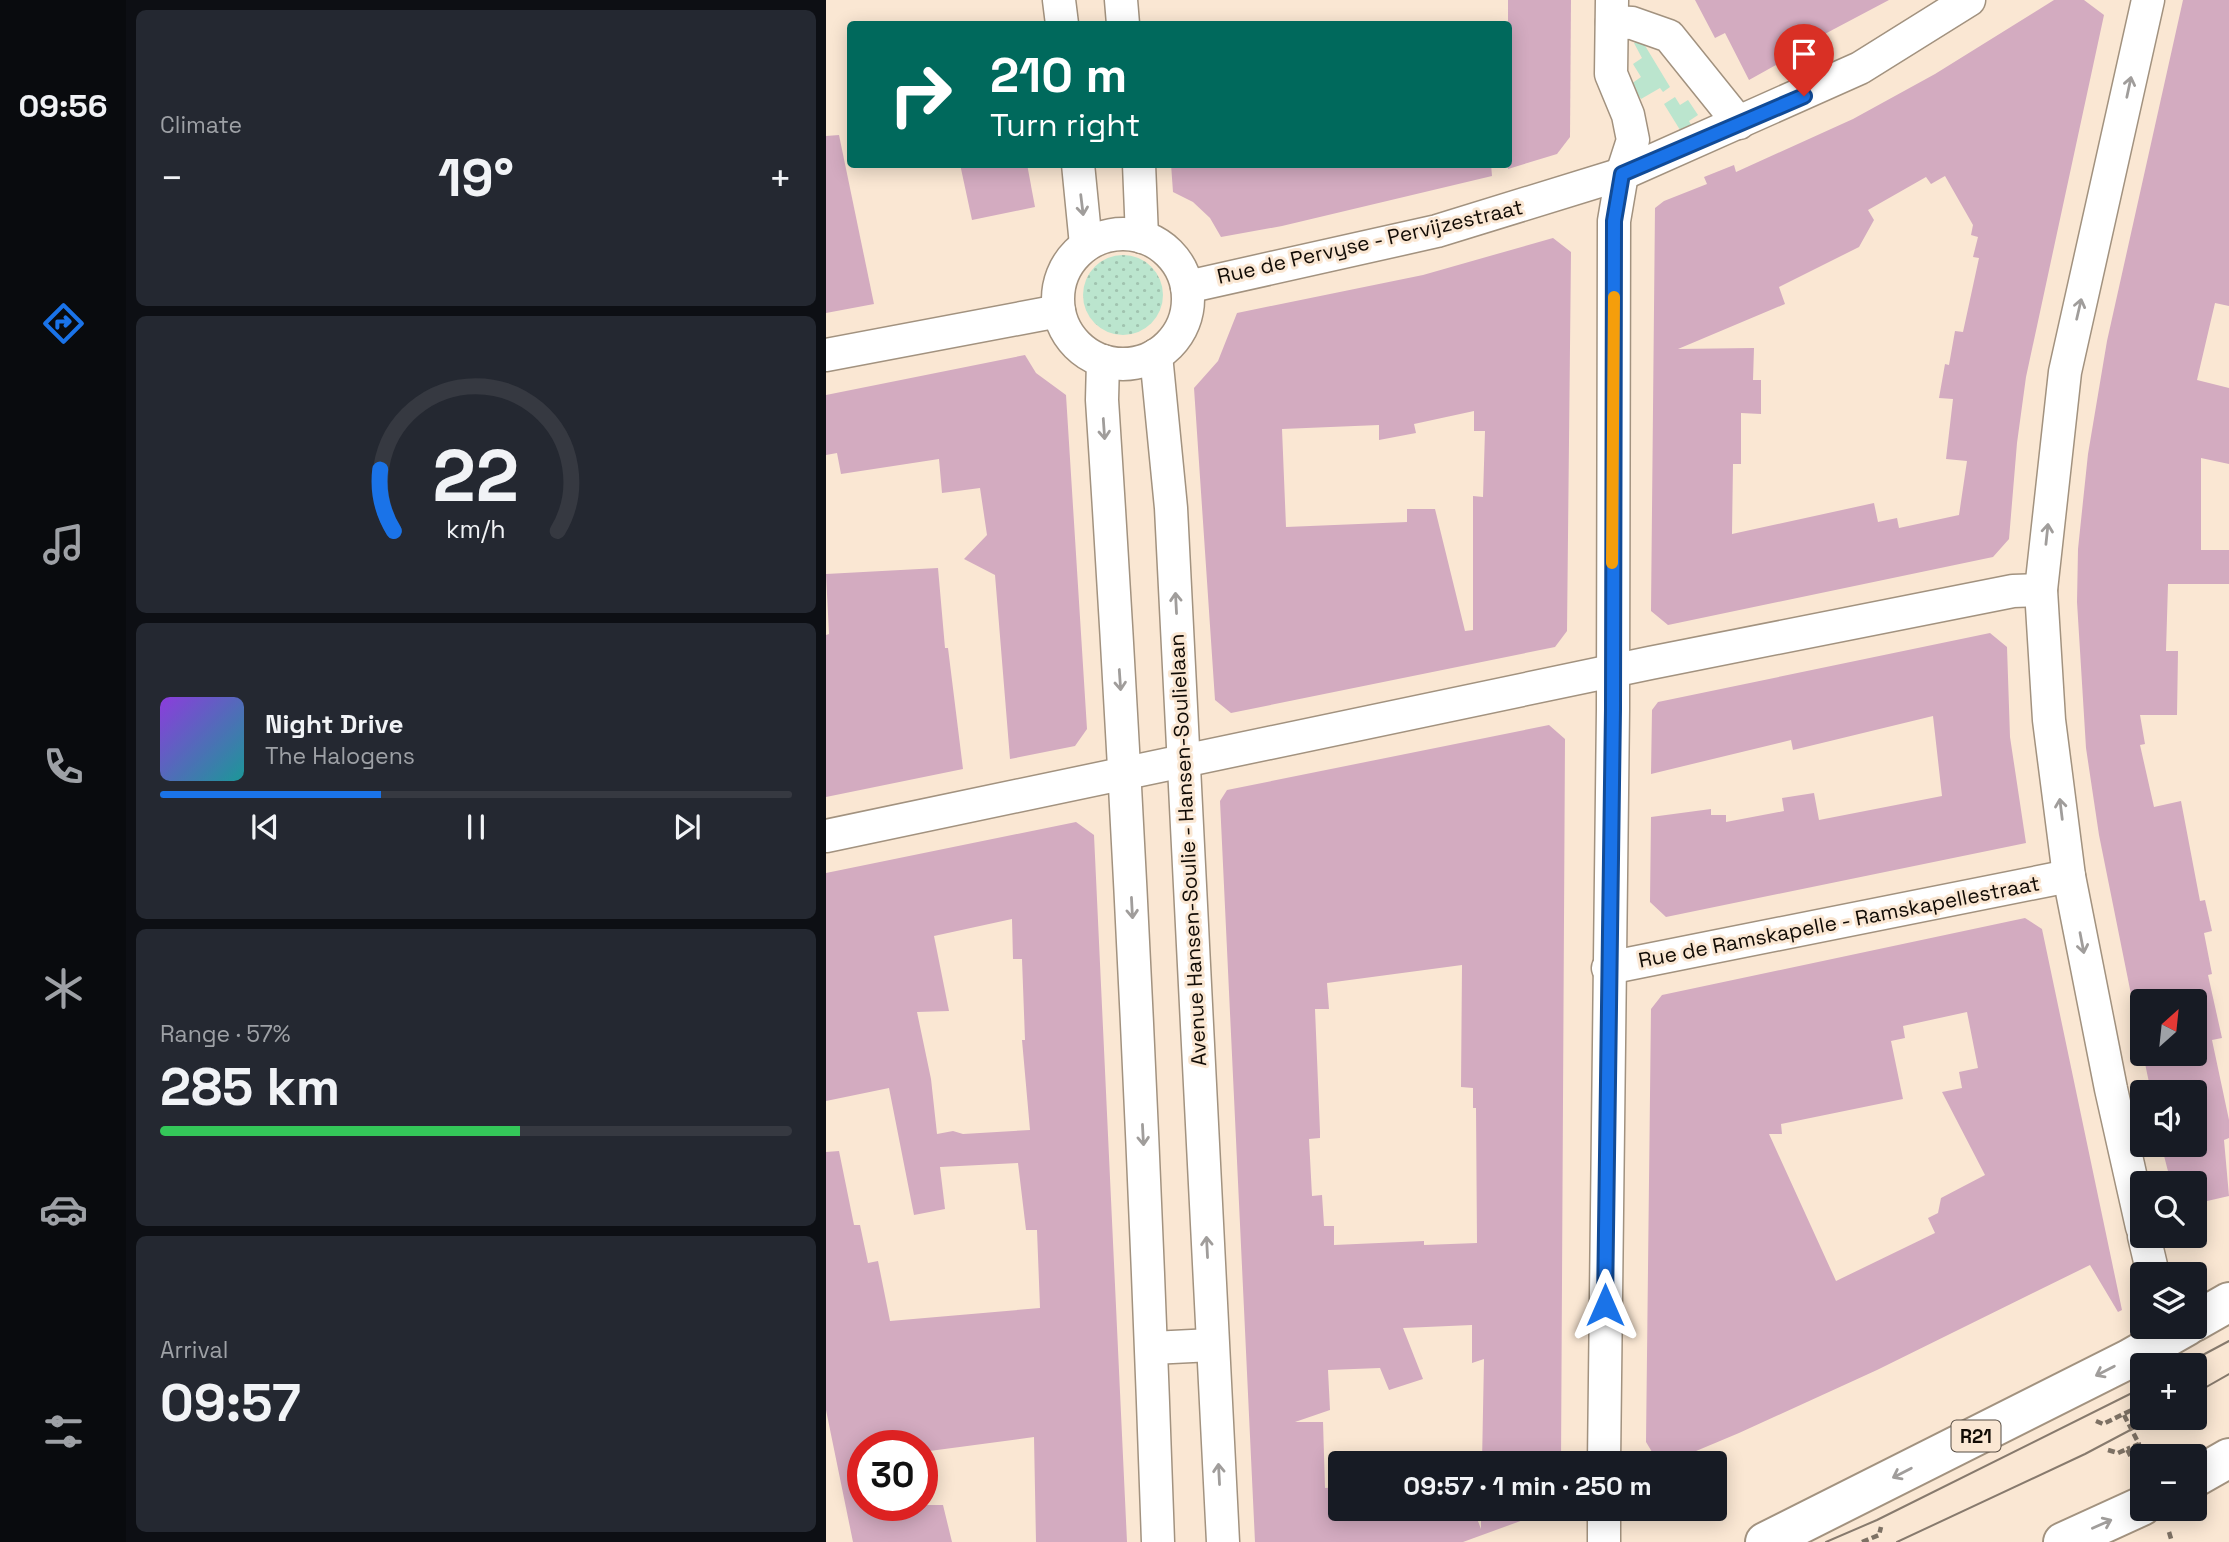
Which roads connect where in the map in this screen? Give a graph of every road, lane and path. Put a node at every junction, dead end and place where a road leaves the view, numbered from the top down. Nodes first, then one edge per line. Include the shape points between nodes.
1 (1059, 0) edge
2 (1121, 0) edge
3 (1969, 0) edge
4 (2148, 0) edge
5 (1612, 11) edge
6 (1062, 21) edge
7 (1124, 21) edge
8 (1739, 123) junction
9 (1078, 168) edge
10 (1139, 168) edge
11 (1622, 174) junction
12 (1142, 237) junction
13 (1086, 245) junction
14 (1187, 287) junction
15 (1059, 311) junction
16 (826, 355) edge
17 (1156, 355) junction
18 (1103, 361) junction
19 (2041, 590) junction
20 (1612, 672) junction
21 (1184, 762) junction
22 (1125, 775) junction
23 (826, 836) edge
24 (2069, 876) junction
25 (1608, 968) junction
26 (2130, 1175) edge
27 (2229, 1302) edge
28 (2207, 1313) edge
29 (2157, 1339) edge
30 (1212, 1345) junction
31 (1152, 1348) junction
32 (2130, 1412) edge
33 (2124, 1415) junction
34 (2096, 1422) dead end
35 (2127, 1449) junction
36 (2108, 1450) dead end
37 (1604, 1451) edge
38 (2130, 1458) edge
39 (2229, 1458) edge
40 (2207, 1471) edge
41 (2130, 1497) edge
42 (1604, 1521) edge
43 (1881, 1527) dead end
44 (1158, 1542) edge
45 (1223, 1542) edge
46 (1604, 1542) edge
47 (1765, 1542) edge
48 (1861, 1542) edge
49 (2063, 1542) edge

1 - 6 street
2 - 7 street
3 - 8 street, Rue de Pervyse - Pervijzestraat via 1860,68
19 -> 4 street via 2065,372
5 - 8 street via 1669,36
5 - 11 street via 1611,74 1633,140
8 - 11 street, Rue de Pervyse - Pervijzestraat
9 -> 13 street
10 - 12 street
11 - 14 street, Rue de Pervyse - Pervijzestraat via 1437,231
11 - 20 street via 1614,221
12 - 13 street via 1113,235
12 - 14 street via 1171,256
13 - 15 street via 1066,267 1059,288
14 - 17 street via 1182,326
15 - 16 street
15 - 18 street via 1070,337
17 - 18 street via 1139,362
21 -> 17 street, Avenue Hansen-Soulie - Hansen-Soulielaan via 1171,508
18 -> 22 street
19 - 20 street
24 -> 19 street via 2049,720
20 - 21 street
20 - 25 street
21 - 22 street
30 -> 21 street, Avenue Hansen-Soulie - Hansen-Soulielaan
22 - 23 street
22 -> 31 street
24 - 25 street, Rue de Ramskapelle - Ramskapellestraat
24 -> 26 street
25 - 37 street
27 - 28 main road, R21
29 -> 47 main road, R21
30 - 31 street
45 -> 30 street, Avenue Hansen-Soulie - Hansen-Soulielaan
31 - 44 street
32 - 33 path
33 - 34 path via 2104,1424
33 - 35 path via 2139,1444
35 - 36 path via 2118,1453
35 - 38 path
39 - 40 main road
49 -> 41 main road
42 - 46 street
43 - 48 path via 1878,1535

